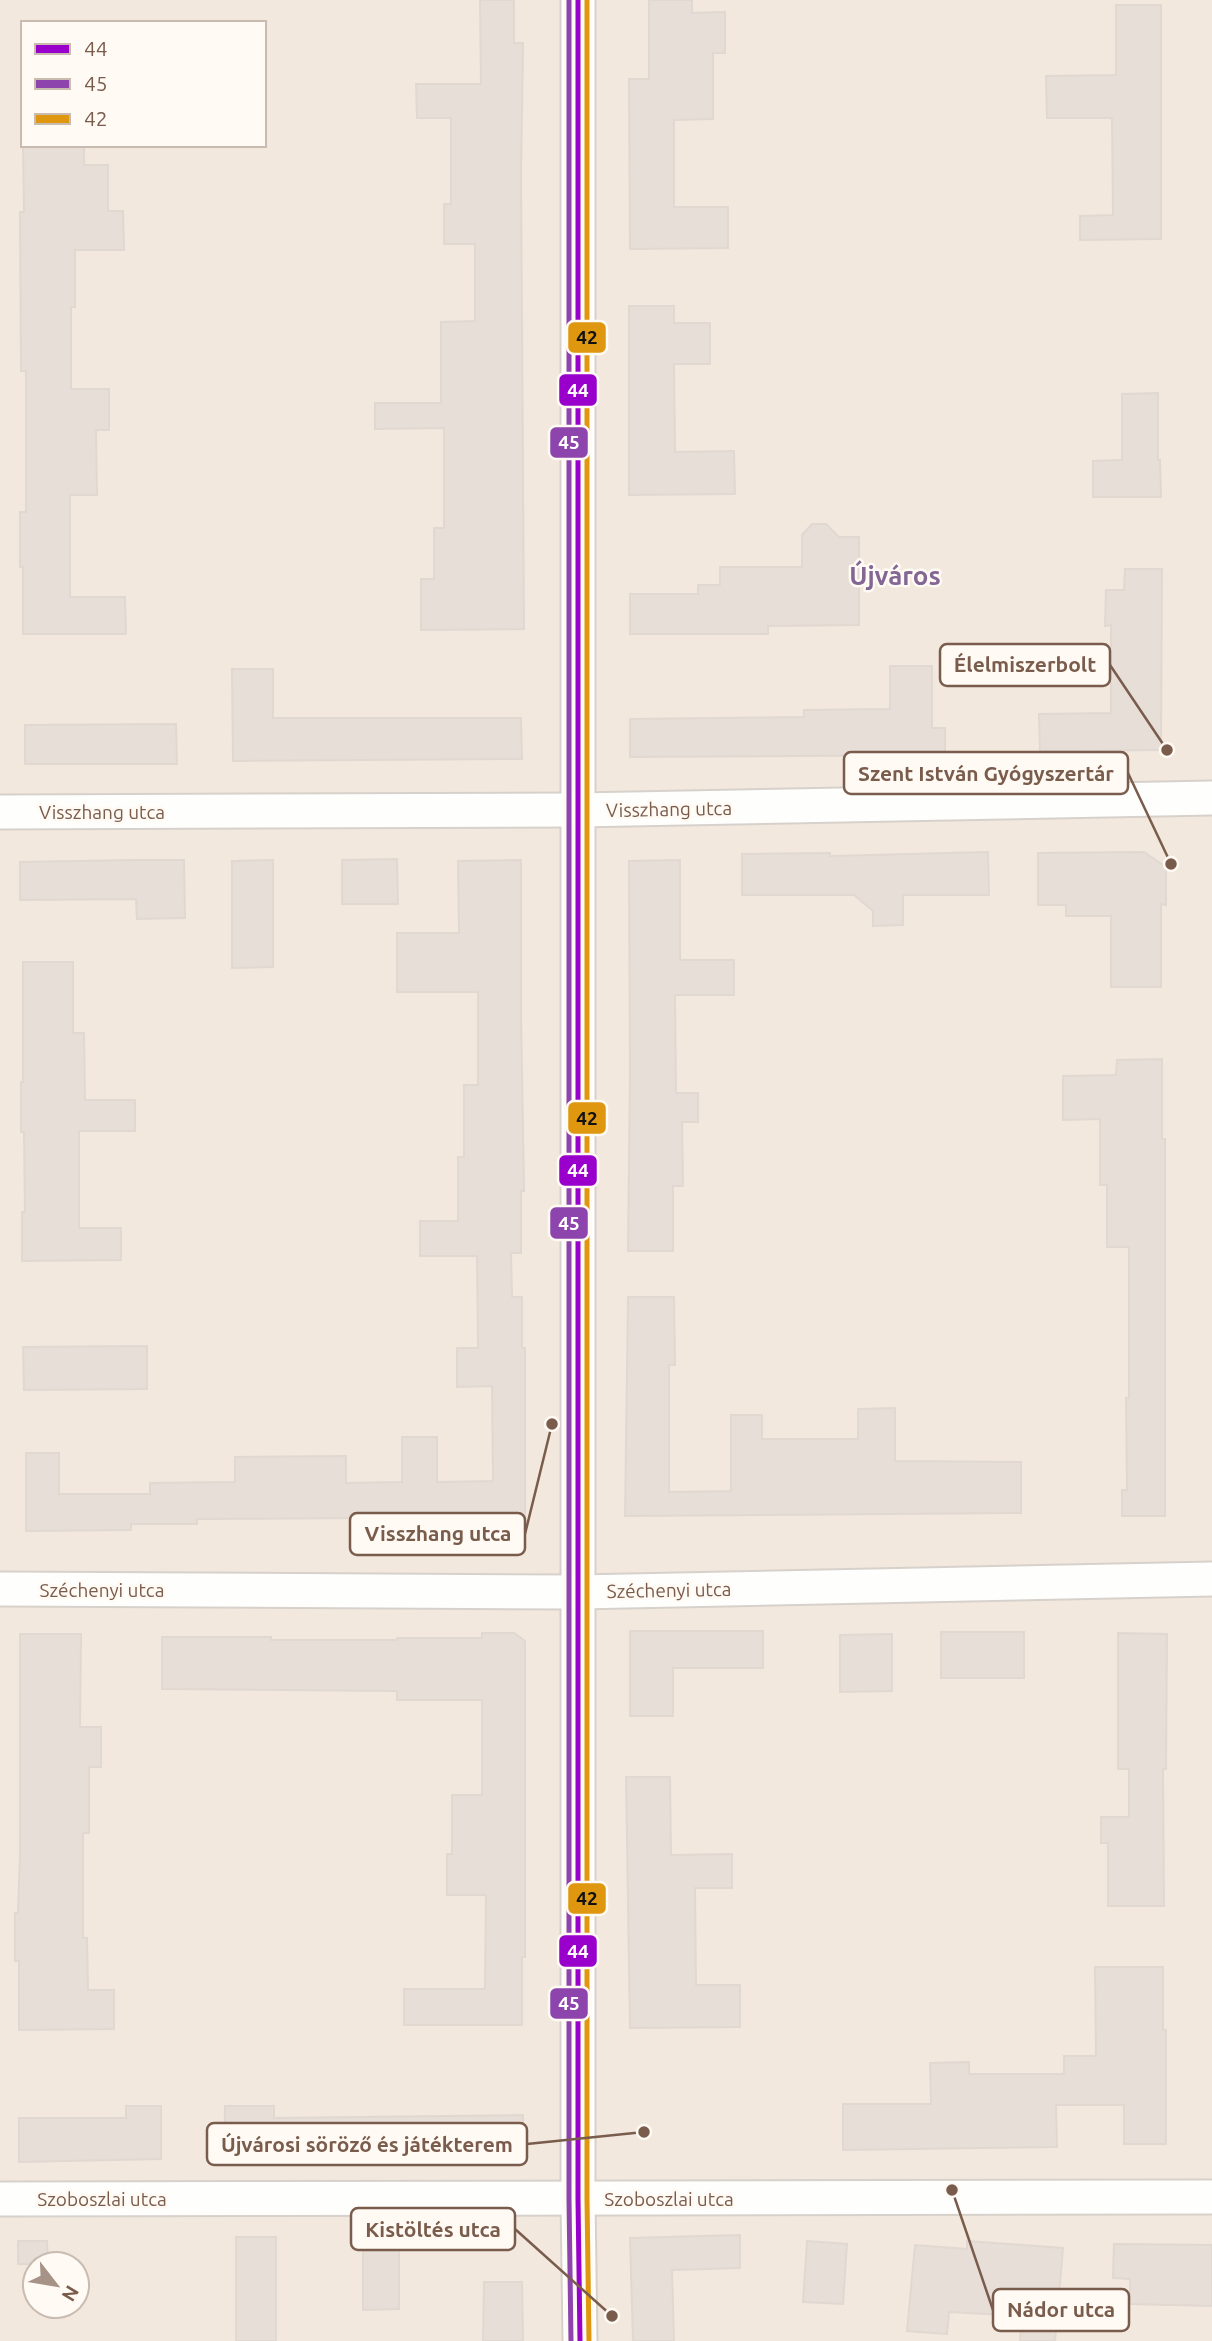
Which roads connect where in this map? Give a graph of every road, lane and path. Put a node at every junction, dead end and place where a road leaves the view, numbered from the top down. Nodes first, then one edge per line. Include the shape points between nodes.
1 (578, 0) edge
2 (1212, 798) edge
3 (578, 810) junction
4 (0, 813) edge
5 (1212, 1579) edge
6 (0, 1589) edge
7 (578, 1592) junction
8 (1212, 2197) edge
9 (0, 2199) edge
10 (578, 2199) junction
11 (580, 2341) edge

1 - 3 street
2 - 3 street, Visszhang utca
3 - 4 street, Visszhang utca
3 - 7 street
5 - 7 street, Széchenyi utca
6 - 7 street, Széchenyi utca
7 - 10 street
8 - 10 street, Szoboszlai utca
9 - 10 street, Szoboszlai utca
10 - 11 street

